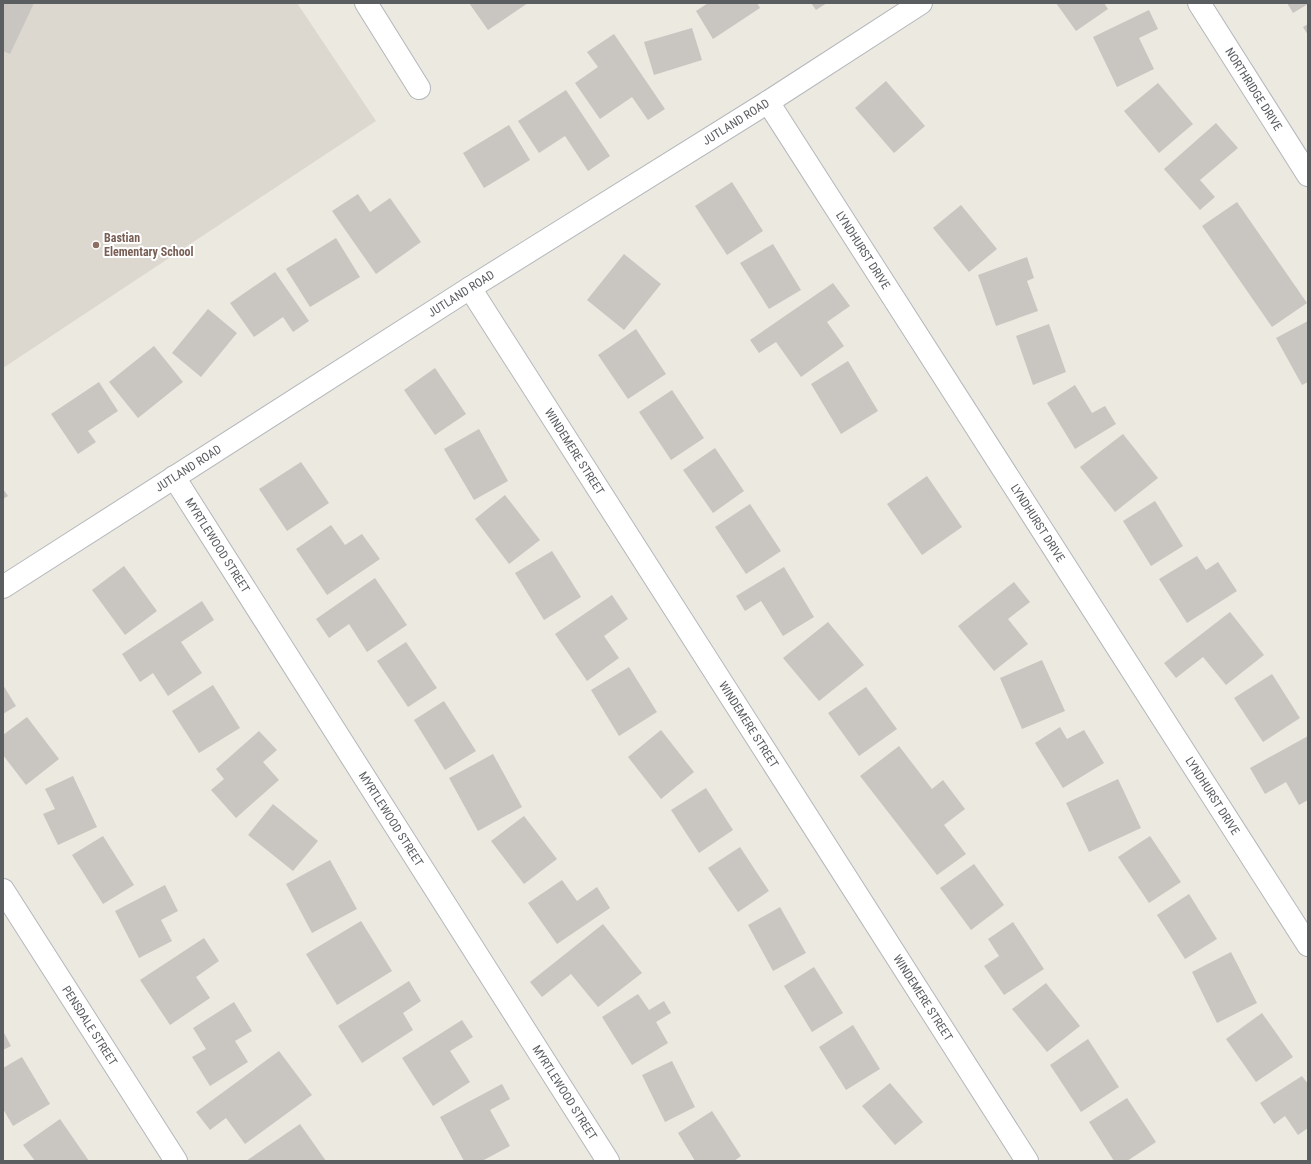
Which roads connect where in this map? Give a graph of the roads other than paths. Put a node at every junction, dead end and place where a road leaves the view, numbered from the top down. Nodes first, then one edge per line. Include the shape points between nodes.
1 (366, 3) edge
2 (921, 3) edge
3 (1199, 3) edge
4 (420, 88) dead end
5 (768, 102) junction
6 (1308, 174) edge
7 (470, 288) junction
8 (174, 477) junction
9 (3, 587) edge
10 (3, 890) edge
11 (1308, 945) edge
12 (176, 1161) edge
13 (608, 1161) edge
14 (1027, 1161) edge

1 - 4 street
2 - 5 street, JUTLAND ROAD
3 - 6 street, NORTHRIDGE DRIVE
5 - 7 street, JUTLAND ROAD
5 - 11 street, LYNDHURST DRIVE
7 - 8 street, JUTLAND ROAD
7 - 14 street, WINDEMERE STREET
8 - 9 street, JUTLAND ROAD
8 - 13 street, MYRTLEWOOD STREET
10 - 12 street, PENSDALE STREET

